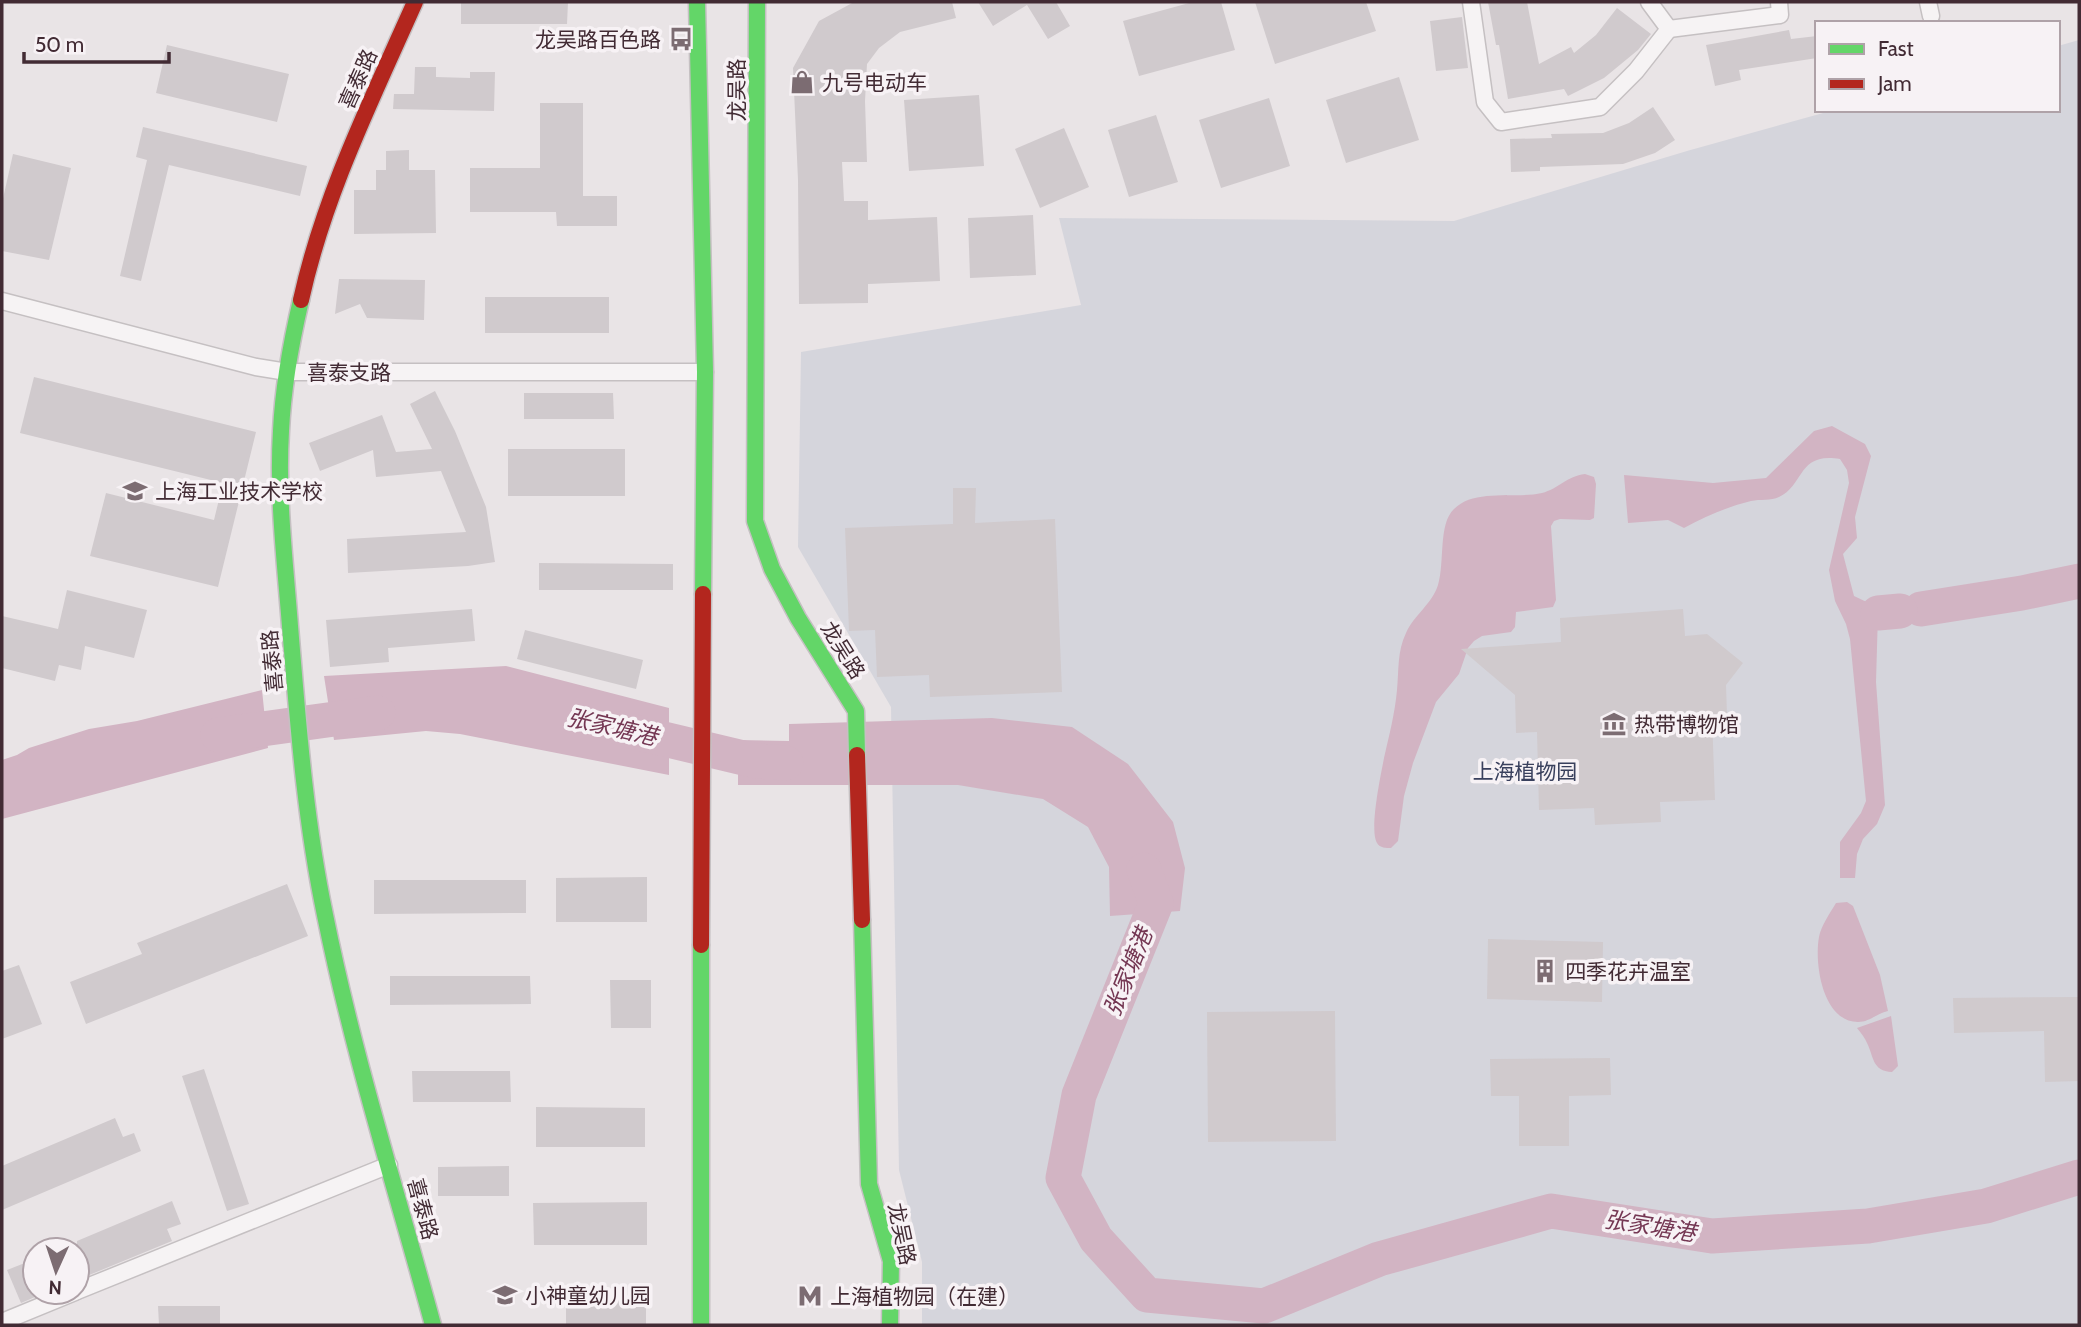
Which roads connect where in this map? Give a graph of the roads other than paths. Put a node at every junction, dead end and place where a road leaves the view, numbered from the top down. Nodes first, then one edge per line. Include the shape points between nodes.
1 (415, 2) edge
2 (697, 2) edge
3 (757, 2) edge
4 (1471, 2) edge
5 (1649, 2) edge
6 (1779, 2) edge
7 (1669, 29) junction
8 (2, 301) edge
9 (287, 372) junction
10 (705, 372) junction
11 (389, 1165) junction
12 (91, 1286) edge
13 (41, 1306) edge
14 (2, 1322) edge
15 (433, 1325) edge
16 (701, 1325) edge
17 (891, 1325) edge

1 - 9 main road, 喜泰路 via 323,219
2 - 10 main road, 龙吴路
3 - 17 main road, 龙吴路 via 755,521 772,569 798,618 856,711 869,1184 891,1261
4 - 7 street via 1485,102 1501,122 1600,107
5 - 7 street
6 - 7 street via 1780,15
8 - 9 street, 喜泰支路
9 - 10 street, 喜泰支路
9 - 11 main road, 喜泰路 via 280,484 309,820 333,954
10 - 16 main road, 龙吴路
11 - 12 street
11 - 15 main road, 喜泰路
13 - 14 street

